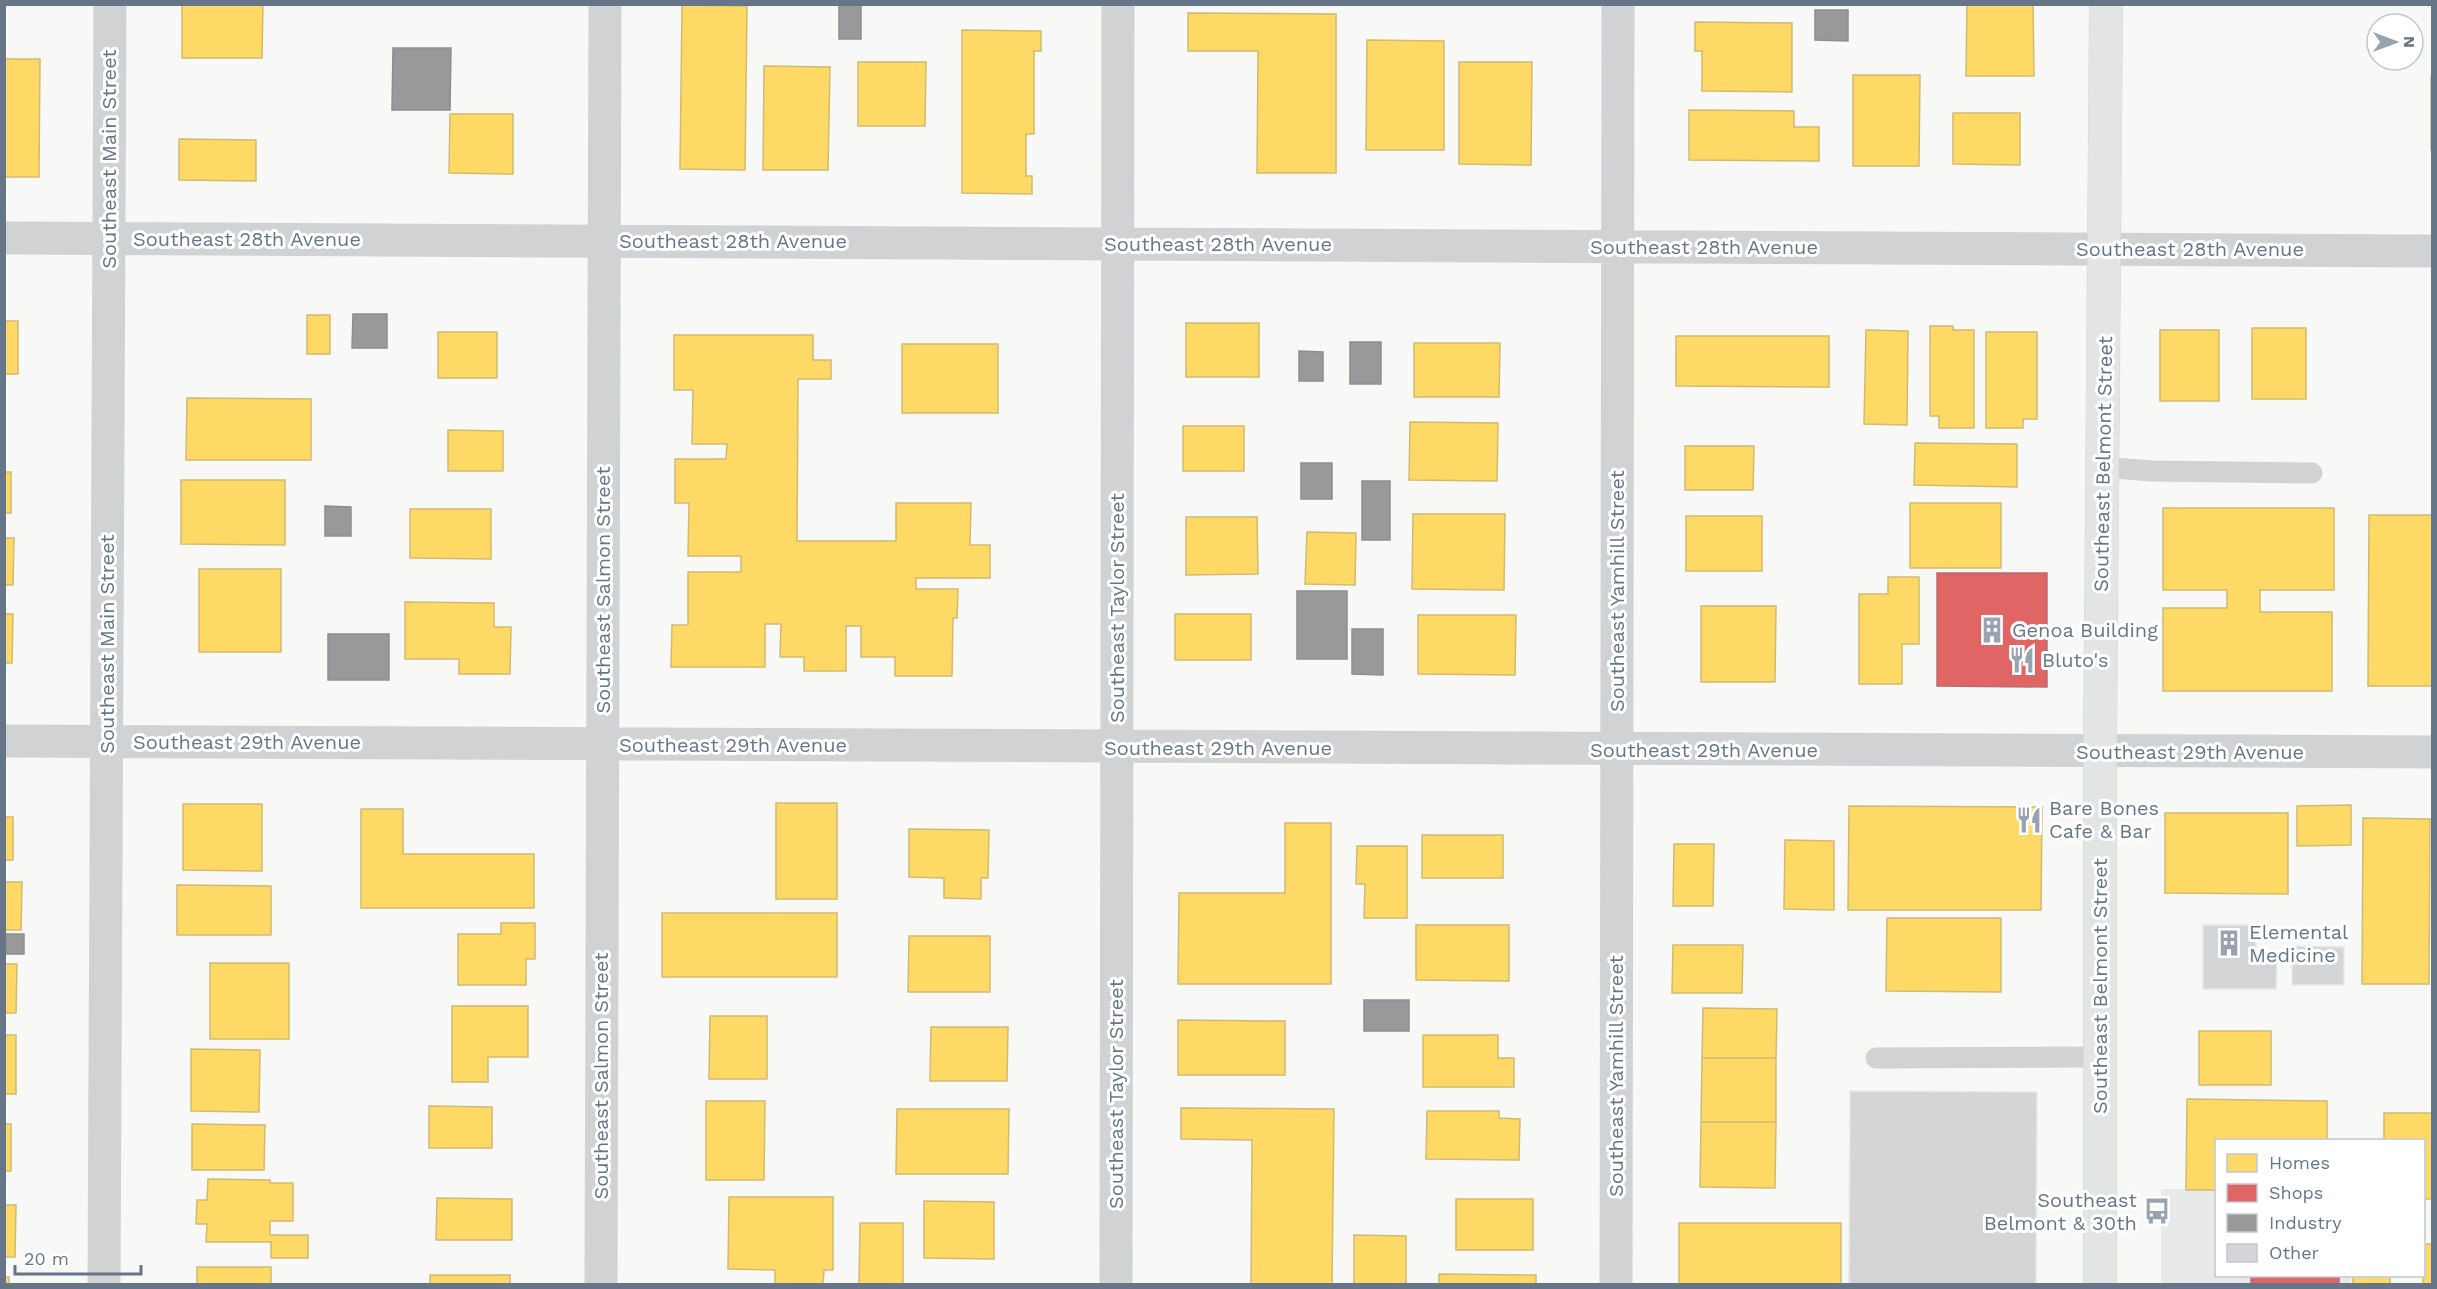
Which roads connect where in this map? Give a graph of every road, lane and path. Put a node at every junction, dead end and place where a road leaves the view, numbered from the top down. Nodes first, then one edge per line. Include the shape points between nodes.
1 (110, 4) edge
2 (605, 4) edge
3 (1119, 4) edge
4 (1618, 4) edge
5 (2106, 4) edge
6 (4, 237) edge
7 (109, 238) junction
8 (605, 241) junction
9 (1118, 243) junction
10 (1618, 246) junction
11 (2104, 249) junction
12 (2433, 250) edge
13 (2102, 467) junction
14 (2312, 473) dead end
15 (4, 741) edge
16 (107, 741) junction
17 (603, 744) junction
18 (1117, 747) junction
19 (1616, 750) junction
20 (2100, 751) junction
21 (2433, 752) edge
22 (2100, 1057) junction
23 (1876, 1059) dead end
24 (104, 1284) edge
25 (601, 1284) edge
26 (1116, 1284) edge
27 (1616, 1284) edge
28 (2100, 1284) edge

1 - 7 street, Southeast Main Street
2 - 8 street, Southeast Salmon Street
3 - 9 street, Southeast Taylor Street
4 - 10 street, Southeast Yamhill Street
5 - 11 main road, Southeast Belmont Street
6 - 7 street, Southeast 28th Avenue
7 - 8 street, Southeast 28th Avenue
7 - 16 street, Southeast Main Street
8 - 9 street, Southeast 28th Avenue
8 - 17 street, Southeast Salmon Street
9 - 10 street, Southeast 28th Avenue
9 - 18 street, Southeast Taylor Street
10 - 11 street, Southeast 28th Avenue
10 - 19 street, Southeast Yamhill Street
11 - 12 street, Southeast 28th Avenue
11 - 13 main road, Southeast Belmont Street
13 - 14 lane
13 - 20 main road, Southeast Belmont Street
15 - 16 street, Southeast 29th Avenue
16 - 17 street, Southeast 29th Avenue
16 - 24 street, Southeast Main Street
17 - 18 street, Southeast 29th Avenue
17 - 25 street, Southeast Salmon Street
18 - 19 street, Southeast 29th Avenue
18 - 26 street, Southeast Taylor Street
19 - 20 street, Southeast 29th Avenue
19 - 27 street, Southeast Yamhill Street
20 - 21 street, Southeast 29th Avenue
20 - 22 main road, Southeast Belmont Street
22 - 23 lane
22 - 28 main road, Southeast Belmont Street

